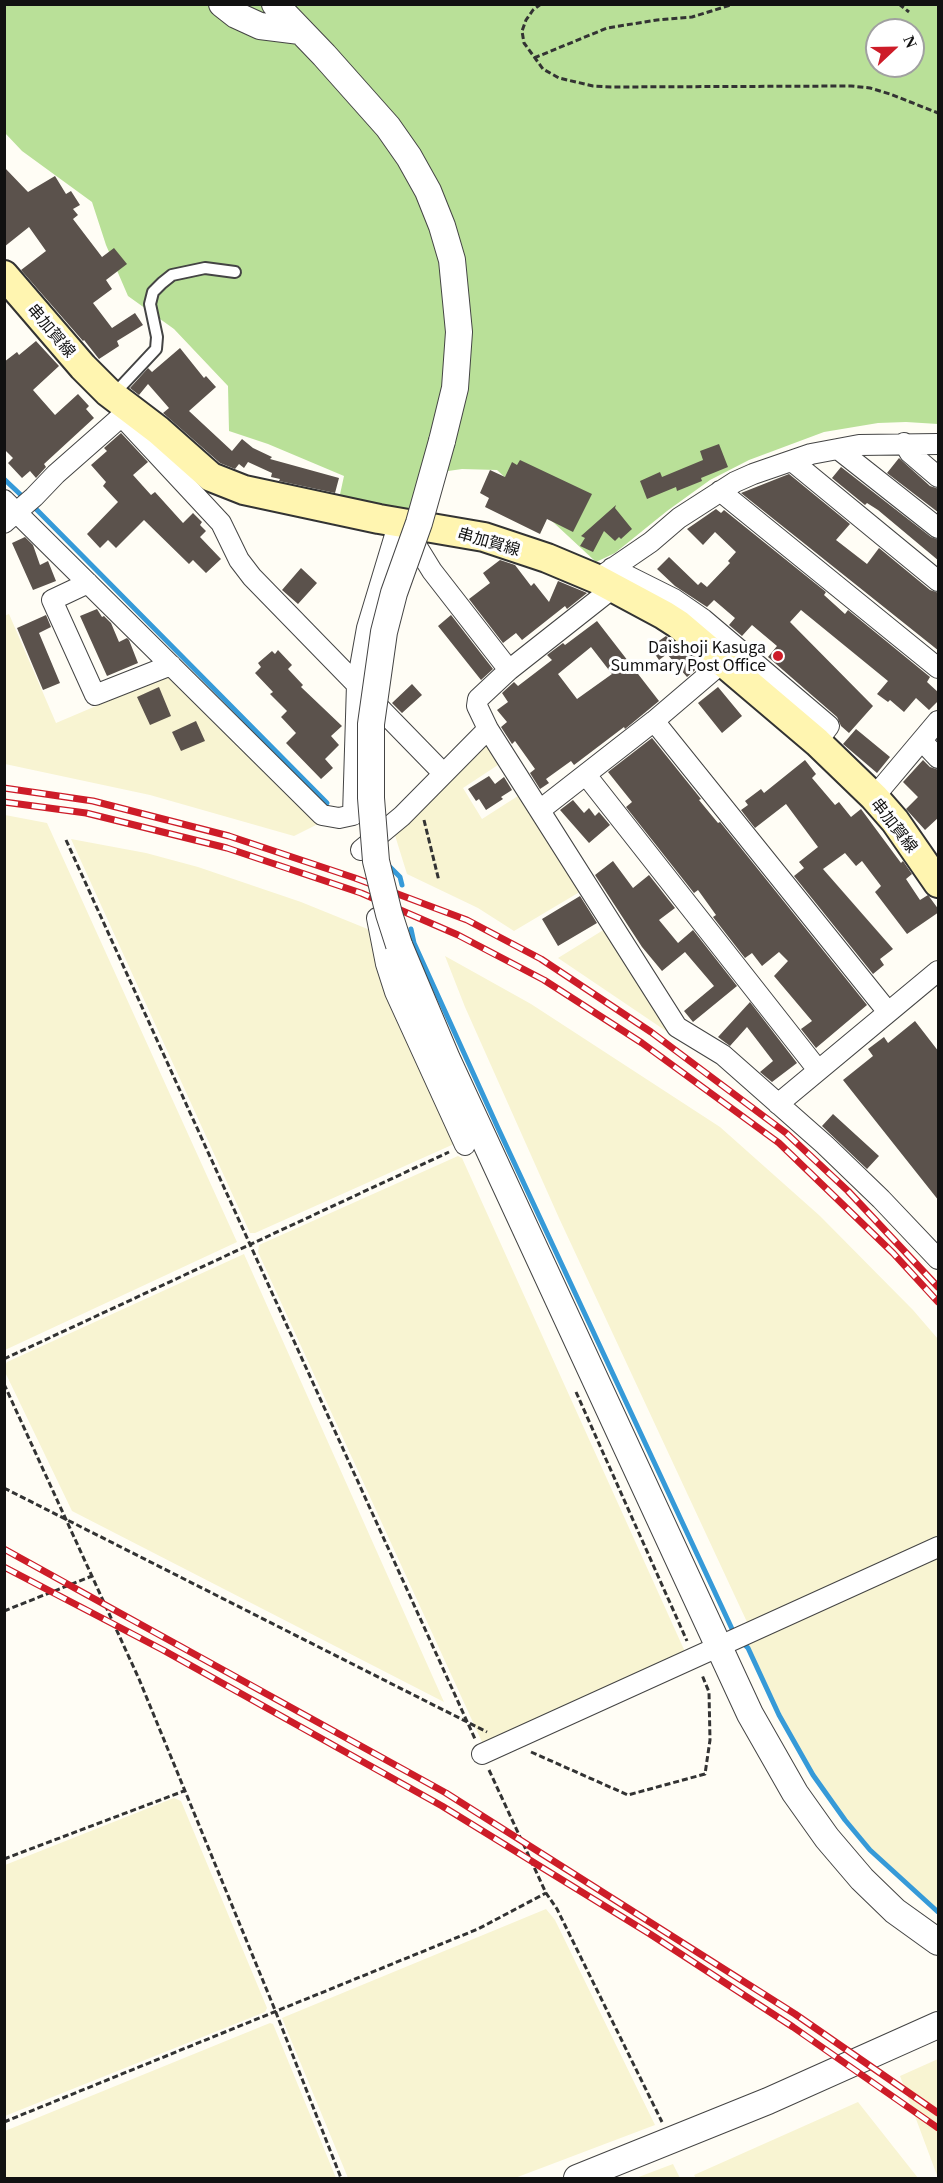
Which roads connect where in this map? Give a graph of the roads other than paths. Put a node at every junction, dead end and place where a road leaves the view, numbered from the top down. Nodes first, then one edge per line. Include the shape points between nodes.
1 (222, 4) edge
2 (275, 4) edge
3 (300, 31) junction
4 (236, 272) dead end
5 (4, 275) edge
6 (123, 405) junction
7 (903, 443) junction
8 (939, 444) edge
9 (838, 449) junction
10 (792, 461) junction
11 (939, 477) edge
12 (720, 491) junction
13 (9, 512) edge
14 (401, 523) junction
15 (939, 528) edge
16 (607, 578) junction
17 (939, 581) edge
18 (88, 583) junction
19 (722, 663) junction
20 (171, 665) junction
21 (939, 668) edge
22 (509, 670) junction
23 (357, 684) junction
24 (654, 721) junction
25 (939, 721) edge
26 (488, 729) junction
27 (922, 741) junction
28 (817, 742) junction
29 (939, 758) edge
30 (443, 773) junction
31 (586, 775) junction
32 (874, 797) junction
33 (540, 810) junction
34 (353, 815) junction
35 (361, 850) junction
36 (368, 876) dead end
37 (939, 883) edge
38 (377, 918) dead end
39 (939, 971) edge
40 (888, 1012) junction
41 (818, 1070) junction
42 (778, 1104) junction
43 (465, 1145) road end
44 (939, 1259) edge
45 (939, 1547) edge
46 (719, 1647) junction
47 (482, 1754) road end
48 (939, 1942) edge
49 (939, 2025) edge
50 (576, 2178) edge

1 - 3 street via 260,26
2 - 3 street
3 - 46 street, bridge via 388,127 409,158 428,191 452,260 459,332 455,388 419,523 384,632 371,724 376,861 389,914 456,1079
4 - 6 lane via 205,268 172,275 153,292 150,304 156,349
5 - 6 main road, 串加賀線 via 83,367
6 - 13 street via 56,474
6 - 14 main road, 串加賀線 via 200,469 228,486
6 - 23 street via 128,423 221,523 252,577
7 - 8 street
7 - 9 street
7 - 11 street
9 - 10 street
9 - 15 street
10 - 12 street
10 - 17 street
12 - 16 street via 679,518
12 - 21 street
13 - 18 street
14 - 16 main road, 串加賀線 via 484,537
14 - 22 street via 432,571
14 - 23 street via 367,628
16 - 19 main road, 串加賀線 via 678,624
16 - 22 street
16 - 28 street via 674,599 703,619 829,726
18 - 20 street
18 - 20 street via 51,600 95,695
19 - 24 street
19 - 28 main road, 串加賀線
20 - 34 street via 322,815
22 - 26 street via 478,699 477,706
23 - 30 street
23 - 34 street
24 - 31 street
24 - 40 street
25 - 27 street
26 - 30 street
26 - 33 street
27 - 29 street
27 - 32 street
28 - 32 main road, 串加賀線
30 - 35 street via 402,816
31 - 33 street
31 - 41 street
32 - 37 main road, 串加賀線
33 - 42 street via 677,1027 723,1054
34 - 35 street
35 - 36 street
38 - 43 street via 395,992
39 - 40 street
40 - 41 street
41 - 42 street
42 - 44 street
45 - 46 street
46 - 47 street
46 - 48 street via 771,1752 828,1838 895,1911
49 - 50 street via 768,2101

